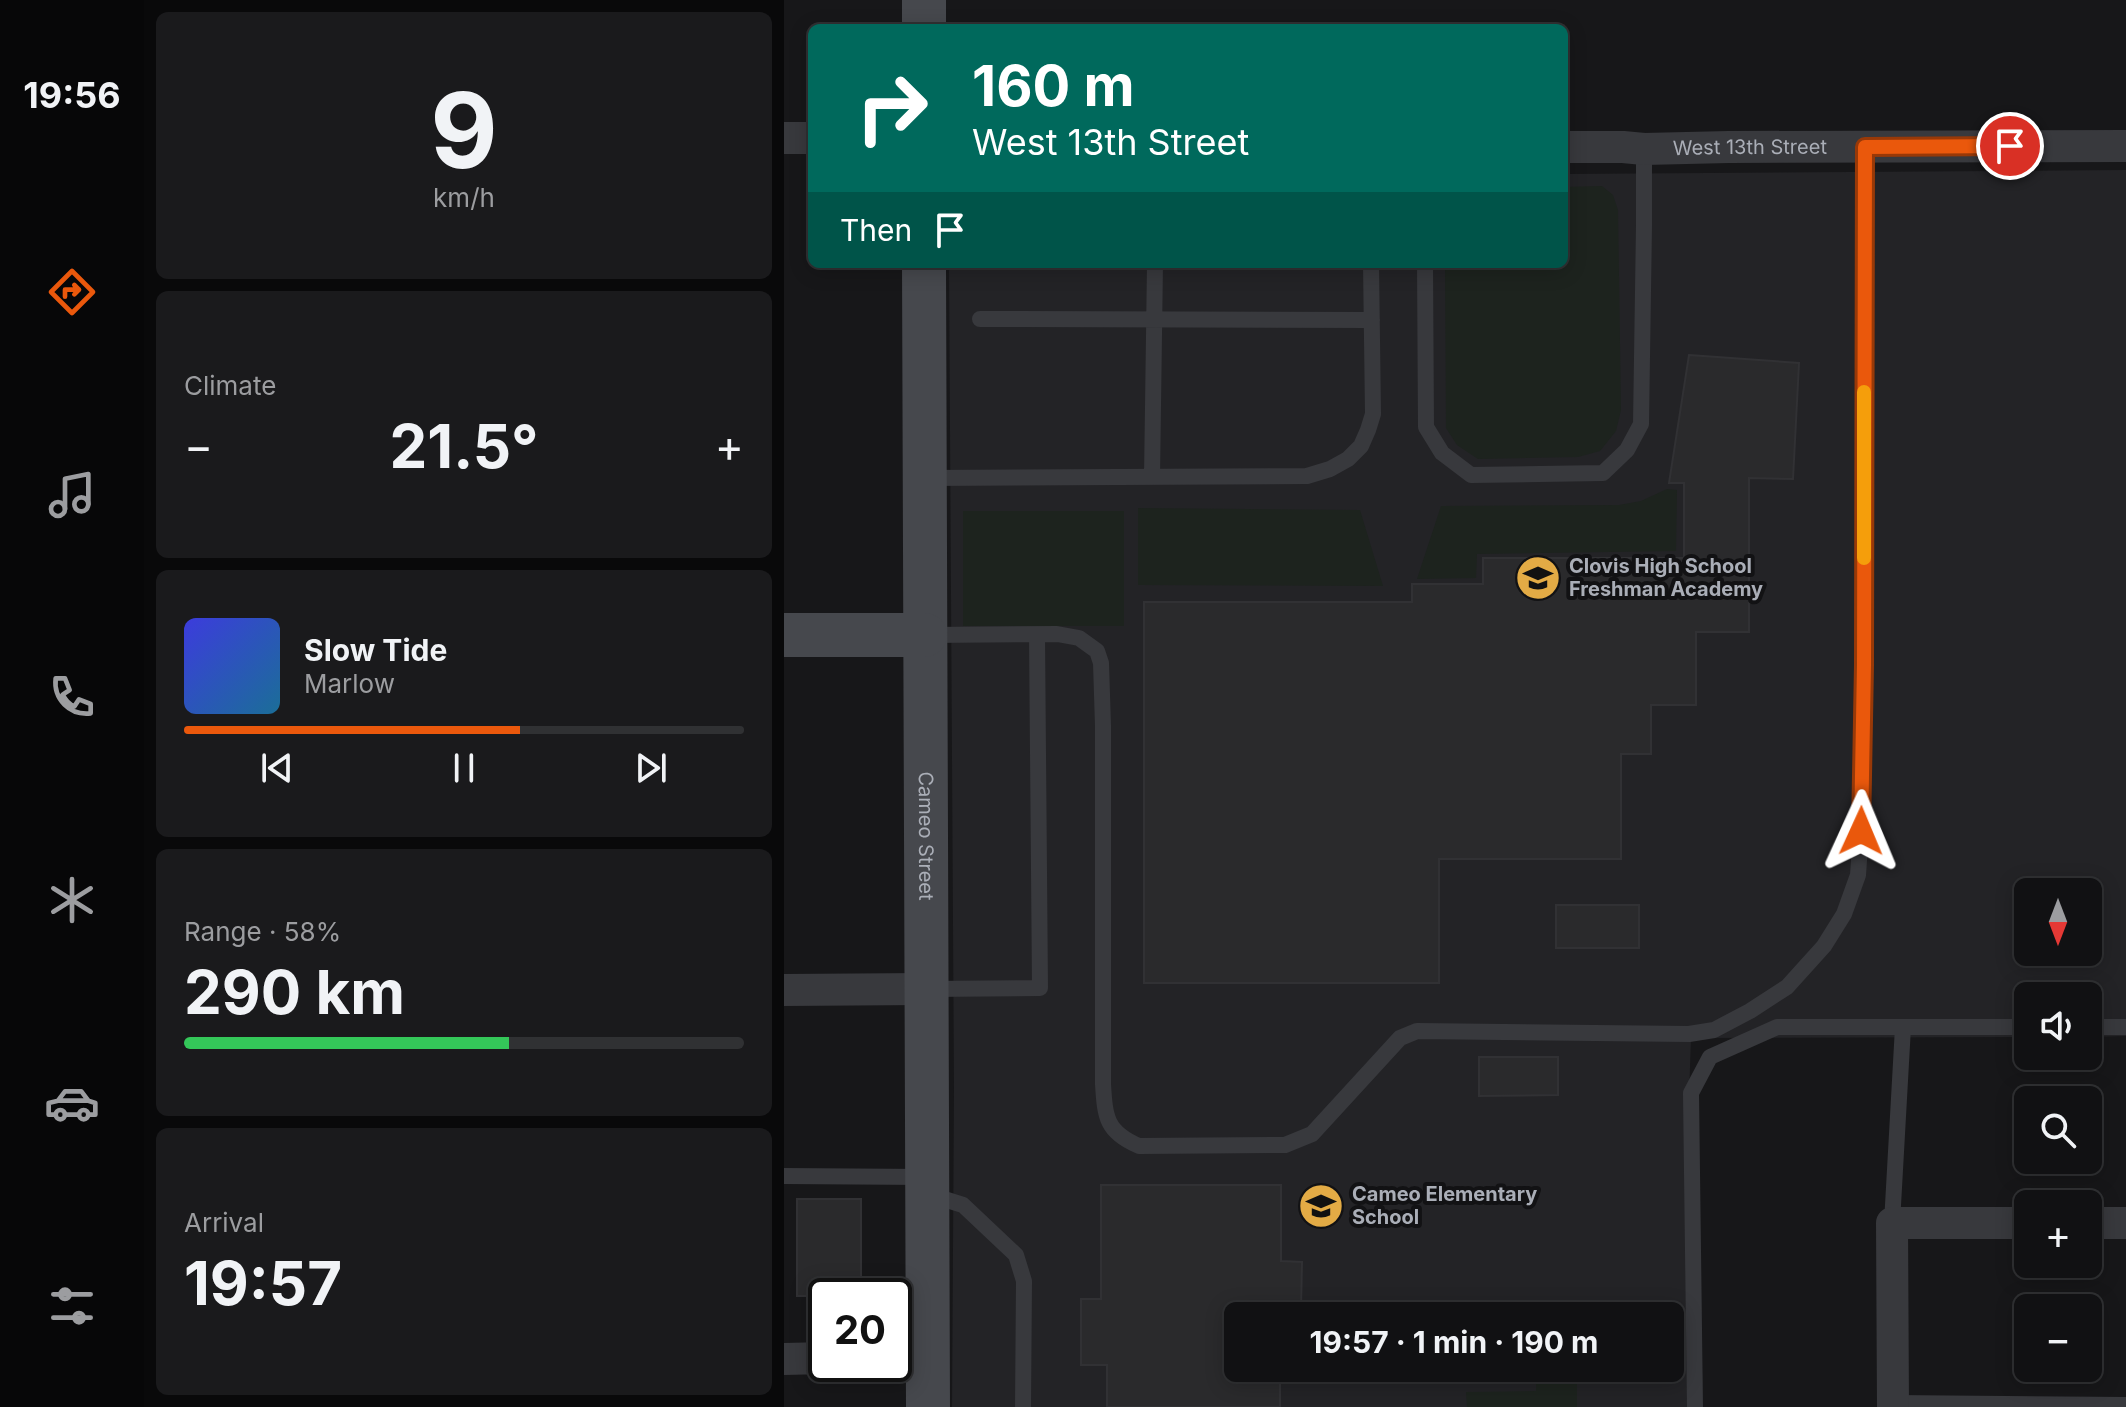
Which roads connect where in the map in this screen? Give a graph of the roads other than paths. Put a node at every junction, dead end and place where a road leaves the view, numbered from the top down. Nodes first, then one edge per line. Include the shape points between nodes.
1 (924, 0) edge
2 (924, 24) edge
3 (784, 138) edge
4 (808, 138) edge
5 (2126, 146) edge
6 (1568, 147) edge
7 (1865, 147) junction
8 (1644, 149) junction
9 (924, 268) edge
10 (1155, 268) edge
11 (1371, 268) edge
12 (1425, 268) edge
13 (980, 319) dead end
14 (1154, 319) junction
15 (1372, 320) junction
16 (1152, 477) junction
17 (925, 478) junction
18 (784, 635) edge
19 (925, 635) junction
20 (1037, 635) junction
21 (925, 989) junction
22 (784, 990) edge
23 (1903, 1027) junction
24 (2014, 1027) edge
25 (2102, 1027) edge
26 (2126, 1027) edge
27 (784, 1176) edge
28 (927, 1185) junction
29 (1892, 1223) junction
30 (2014, 1223) edge
31 (2102, 1223) edge
32 (2126, 1223) edge
33 (912, 1347) edge
34 (808, 1358) edge
35 (784, 1359) edge
36 (912, 1361) edge
37 (1893, 1405) edge
38 (2126, 1405) edge
39 (928, 1407) edge
40 (1023, 1407) edge
41 (1695, 1407) edge

1 - 2 street
3 - 4 street
5 - 7 street, West 13th Street
6 - 8 street, West 13th Street
7 - 8 street, West 13th Street
7 - 20 lane via 1858,875 1844,914 1824,946 1787,987 1750,1011 1714,1030 1689,1034 1417,1031 1400,1038 1312,1134 1285,1145 1139,1146 1124,1140 1109,1126 1103,1084 1103,672 1097,651 1079,638
8 - 12 lane via 1641,424 1627,450 1603,473 1471,475 1442,453 1426,427
9 - 17 street, Cameo Street
10 - 14 lane
11 - 15 lane
13 - 14 lane
14 - 15 lane
14 - 16 lane
15 - 16 lane via 1373,414 1361,446 1348,459 1307,476
16 - 17 lane
17 - 19 street, Cameo Street
18 - 19 street
19 - 20 lane
19 - 21 street, Cameo Street
20 - 21 lane via 1040,988
21 - 22 street
21 - 28 street, Cameo Street
23 - 24 lane
23 - 29 lane
23 - 41 lane via 1777,1027 1710,1057 1691,1093
25 - 26 lane
27 - 28 lane
28 - 33 street, Cameo Street
28 - 40 lane via 963,1205 1016,1255 1024,1281
29 - 30 street
29 - 37 street
31 - 32 street
34 - 35 street
36 - 39 street, Cameo Street
37 - 38 lane

